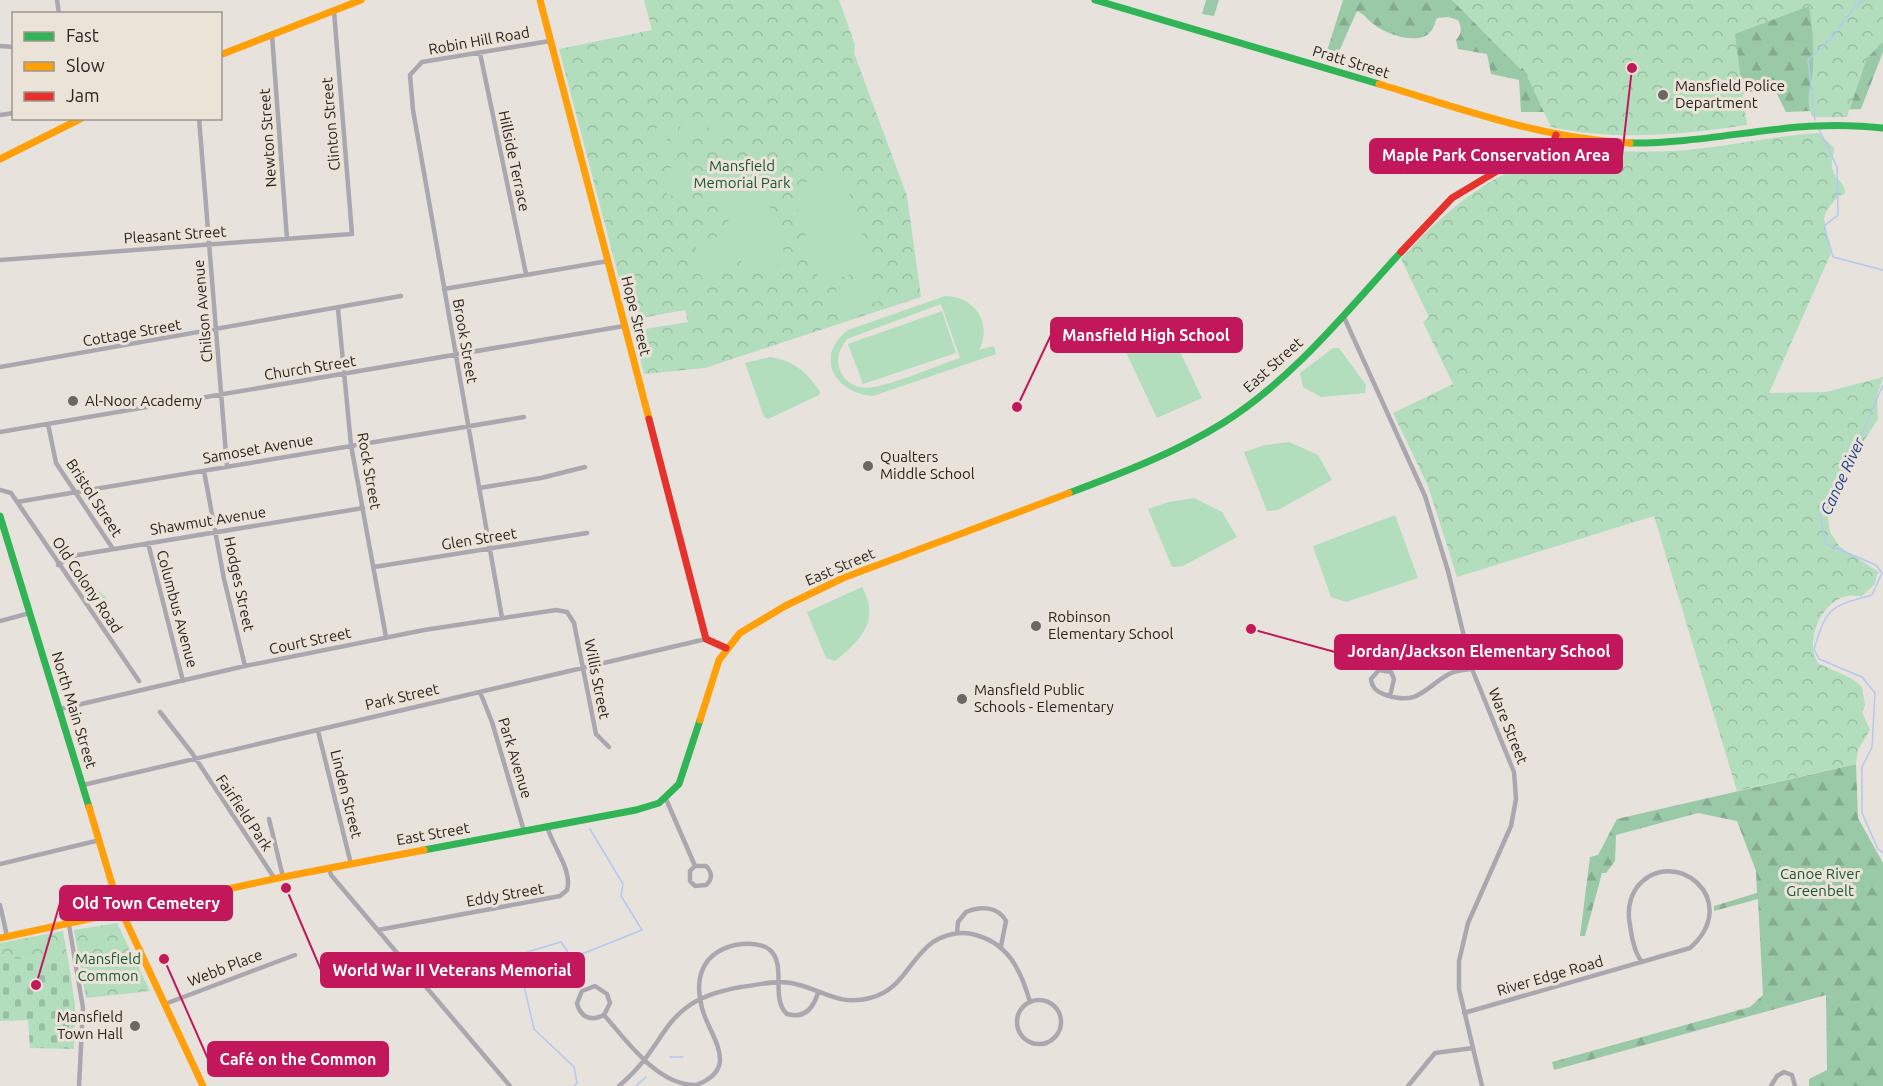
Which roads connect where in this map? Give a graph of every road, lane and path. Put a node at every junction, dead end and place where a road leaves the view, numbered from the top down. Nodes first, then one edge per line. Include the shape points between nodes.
1 (361, 0) edge
2 (540, 0) edge
3 (1095, 0) edge
4 (334, 11) junction
5 (272, 35) junction
6 (550, 41) junction
7 (480, 53) junction
8 (222, 54) edge
9 (413, 69) joint
10 (78, 120) edge
11 (200, 120) edge
12 (1883, 128) edge
13 (1556, 135) junction
14 (0, 159) edge
15 (352, 234) joint
16 (287, 239) junction
17 (210, 245) junction
18 (0, 260) edge
19 (608, 261) junction
20 (526, 274) junction
21 (444, 289) junction
22 (402, 296) dead end
23 (338, 309) junction
24 (1343, 315) junction
25 (624, 326) junction
26 (218, 331) junction
27 (455, 356) junction
28 (0, 367) edge
29 (344, 374) junction
30 (222, 394) junction
31 (524, 417) dead end
32 (48, 424) junction
33 (468, 425) junction
34 (0, 432) edge
35 (351, 445) junction
36 (228, 467) junction
37 (585, 467) dead end
38 (204, 471) junction
39 (479, 488) junction
40 (0, 490) edge
41 (74, 493) junction
42 (18, 502) junction
43 (363, 508) junction
44 (0, 516) edge
45 (216, 532) junction
46 (587, 533) dead end
47 (148, 543) junction
48 (113, 549) junction
49 (489, 549) junction
50 (58, 565) junction
51 (374, 567) junction
52 (567, 612) joint
53 (30, 613) junction
54 (502, 618) junction
55 (0, 621) edge
56 (386, 637) junction
57 (706, 639) junction
58 (726, 648) junction
59 (245, 666) junction
60 (581, 669) junction
61 (1472, 669) junction
62 (139, 681) dead end
63 (183, 681) junction
64 (480, 692) junction
65 (1390, 696) junction
66 (60, 710) junction
67 (160, 712) dead end
68 (318, 731) junction
69 (609, 747) dead end
70 (194, 760) junction
71 (83, 785) junction
72 (666, 799) junction
73 (269, 819) dead end
74 (547, 826) junction
75 (524, 831) junction
76 (100, 840) junction
77 (0, 864) edge
78 (351, 864) junction
79 (695, 866) junction
80 (329, 868) junction
81 (283, 877) junction
82 (275, 879) junction
83 (0, 905) edge
84 (123, 913) junction
85 (69, 925) junction
86 (378, 930) junction
87 (957, 933) junction
88 (4, 937) edge
89 (1001, 946) junction
90 (295, 955) dead end
91 (1642, 962) junction
92 (778, 982) junction
93 (818, 993) junction
94 (701, 997) junction
95 (1030, 1002) junction
96 (165, 1004) junction
97 (1464, 1013) junction
98 (603, 1015) junction
99 (1473, 1048) junction
100 (643, 1059) junction
101 (79, 1086) edge
102 (203, 1086) edge
103 (510, 1086) edge
104 (619, 1086) edge
105 (1408, 1086) edge
106 (1482, 1086) edge
107 (1771, 1086) edge
108 (1795, 1086) edge

1 - 4 main road
2 - 6 main road, Hope Street
3 - 13 main road, Pratt Street
4 - 5 main road
4 - 15 street, Clinton Street
5 - 8 main road
5 - 16 street, Newton Street
6 - 7 street, Robin Hill Road
6 - 19 main road, Hope Street
7 - 9 street, Robin Hill Road via 422,63
7 - 20 street, Hillside Terrace
9 - 21 street, Brook Street via 412,100
10 - 14 main road
11 - 17 street, Chilson Avenue
12 - 13 main road, Pratt Street via 1822,122 1661,142 1600,142
13 - 24 main road, East Street via 1542,159 1502,168 1452,198
15 - 16 street, Pleasant Street
16 - 17 street, Pleasant Street
17 - 18 street, Pleasant Street
17 - 26 street, Chilson Avenue
19 - 20 street
19 - 25 main road, Hope Street
20 - 21 street
21 - 27 street, Brook Street
22 - 23 street, Cottage Street
23 - 26 street, Cottage Street
23 - 29 street, Rock Street
24 - 58 main road, East Street via 1276,384 1205,434 1118,474 843,578 768,615 740,633
24 - 61 street, Ware Street via 1425,496
25 - 27 street, Church Street
25 - 57 main road, Hope Street
26 - 28 street, Cottage Street
26 - 30 street, Chilson Avenue
27 - 29 street, Church Street
27 - 33 street, Brook Street
29 - 30 street, Church Street
29 - 35 street, Rock Street
30 - 32 street, Church Street
30 - 36 street, Chilson Avenue
31 - 33 street, Samoset Avenue
32 - 34 street, Church Street
32 - 41 street, Bristol Street via 56,463
33 - 35 street, Samoset Avenue
33 - 39 street, Brook Street
35 - 36 street, Samoset Avenue
35 - 43 street, Rock Street
36 - 38 street, Samoset Avenue
37 - 39 street
38 - 41 street, Samoset Avenue
38 - 45 street, Hodges Street
39 - 49 street, Brook Street
40 - 42 street via 11,493
41 - 42 street, Samoset Avenue
41 - 48 street, Bristol Street
42 - 50 street, Old Colony Road
43 - 45 street, Shawmut Avenue
43 - 51 street, Rock Street
44 - 53 main road, North Main Street
45 - 47 street, Shawmut Avenue
45 - 59 street, Hodges Street
46 - 49 street, Glen Street
47 - 48 street, Shawmut Avenue
47 - 63 street, Columbus Avenue
48 - 50 street, Shawmut Avenue via 72,556
49 - 51 street, Glen Street
49 - 54 street, Brook Street
50 - 62 street, Old Colony Road
51 - 56 street, Rock Street
52 - 54 street, Court Street
52 - 60 street, Willis Street via 574,623
53 - 55 street
53 - 66 main road, North Main Street
54 - 56 street, Court Street
56 - 59 street, Court Street
57 - 58 main road
57 - 60 street, Park Street
58 - 72 main road, East Street via 707,694 682,776
59 - 63 street, Court Street
60 - 64 street, Park Street
60 - 69 street, Willis Street via 596,734
61 - 65 street via 1447,675 1422,695 1410,699
61 - 97 street, Ware Street via 1511,762 1516,799 1511,826 1468,923 1460,953 1458,984
63 - 66 street, Court Street
64 - 68 street, Park Street
64 - 75 street, Park Avenue
65 - 65 street via 1372,686 1371,679 1379,670 1391,672 1394,679
66 - 71 main road, North Main Street
67 - 70 street
68 - 70 street, Park Street
68 - 78 street, Linden Street
70 - 71 street, Park Street
70 - 82 street, Fairfield Park
71 - 76 main road, North Main Street
72 - 74 main road, East Street via 636,810
72 - 79 street
73 - 81 street
74 - 75 main road, East Street
74 - 86 street, Eddy Street via 567,874 567,890 560,896
75 - 78 main road, East Street
76 - 77 street
76 - 84 main road, North Main Street
78 - 80 main road, East Street
79 - 79 street via 711,872 706,885 695,886 690,881 690,871
80 - 81 main road, East Street
80 - 86 street
81 - 82 main road, East Street
82 - 84 main road, East Street
83 - 88 street
84 - 85 main road, East Street
84 - 96 main road, North Main Street
85 - 88 main road, East Street
85 - 101 street via 82,1008
86 - 103 street
87 - 89 street via 980,936
87 - 89 street via 958,922 966,912 988,908 1006,921
87 - 93 street via 933,942 888,992 856,1000 828,998
89 - 95 street via 1013,961
90 - 96 street, Webb Place
91 - 91 street, River Edge Road via 1690,948 1703,936 1710,907 1701,886 1686,874 1654,874 1646,877 1632,894 1628,908 1630,926
91 - 97 street, River Edge Road
92 - 93 street
92 - 93 street via 782,1008 791,1016 806,1013
92 - 94 street
92 - 94 street via 776,961 770,950 761,945 738,945 713,954 704,962
94 - 100 street via 679,1012
94 - 100 street via 702,1009 720,1050 712,1076 696,1085 684,1085
95 - 95 street via 1020,1012 1018,1030 1031,1043 1049,1042 1060,1029 1059,1013 1047,1001
96 - 102 main road, North Main Street
97 - 99 street, Ware Street
98 - 98 street via 595,1019 583,1015 577,1003 582,991 595,986 607,994 610,1003
98 - 100 street
99 - 105 street via 1434,1054
99 - 106 street, Ware Street
100 - 104 street
107 - 108 street via 1784,1072 1792,1075

